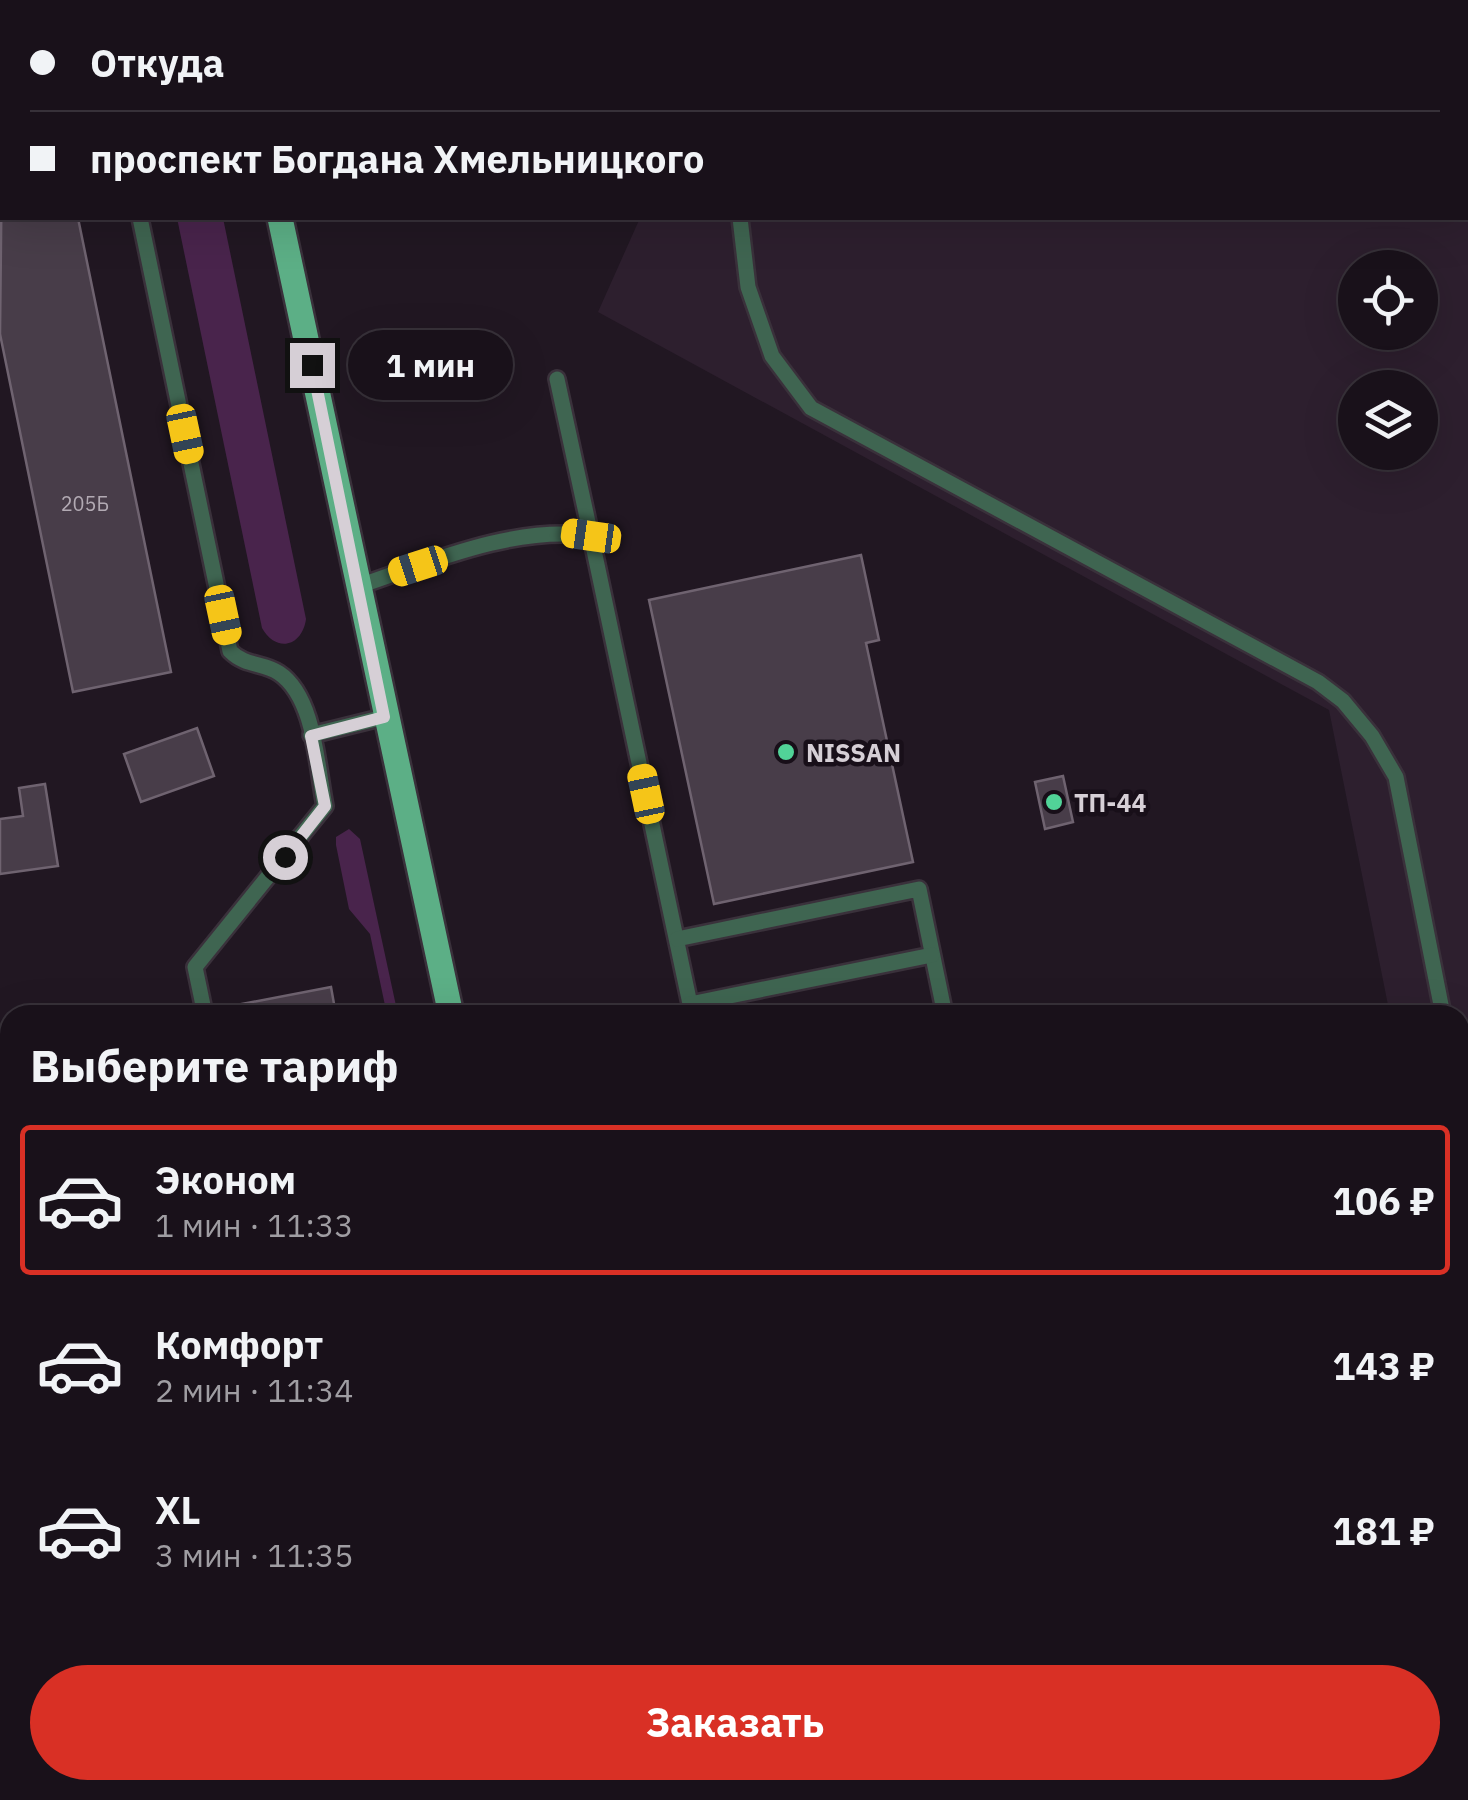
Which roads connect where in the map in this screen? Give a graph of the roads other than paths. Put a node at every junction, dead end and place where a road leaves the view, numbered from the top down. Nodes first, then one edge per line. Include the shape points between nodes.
1 (140, 220) edge
2 (280, 220) edge
3 (740, 220) edge
4 (558, 379) dead end
5 (591, 536) junction
6 (358, 586) junction
7 (384, 717) junction
8 (311, 736) junction
9 (677, 940) junction
10 (932, 955) junction
11 (203, 1005) edge
12 (449, 1005) edge
13 (689, 1005) edge
14 (708, 1005) edge
15 (943, 1005) edge
16 (1440, 1005) edge
17 (677, 1800) edge
18 (700, 1800) edge

1 - 8 lane via 230,651 242,664 279,672 300,698
2 - 6 main road
3 - 16 lane via 748,287 772,356 811,408 1343,700 1396,777
4 - 5 lane
5 - 6 lane via 562,532 464,551
5 - 9 lane
6 - 7 main road
7 - 8 lane
7 - 12 main road
8 - 11 lane via 325,806 195,967
9 - 10 lane via 919,889
9 - 13 lane
10 - 14 lane
10 - 15 lane
17 - 18 lane

